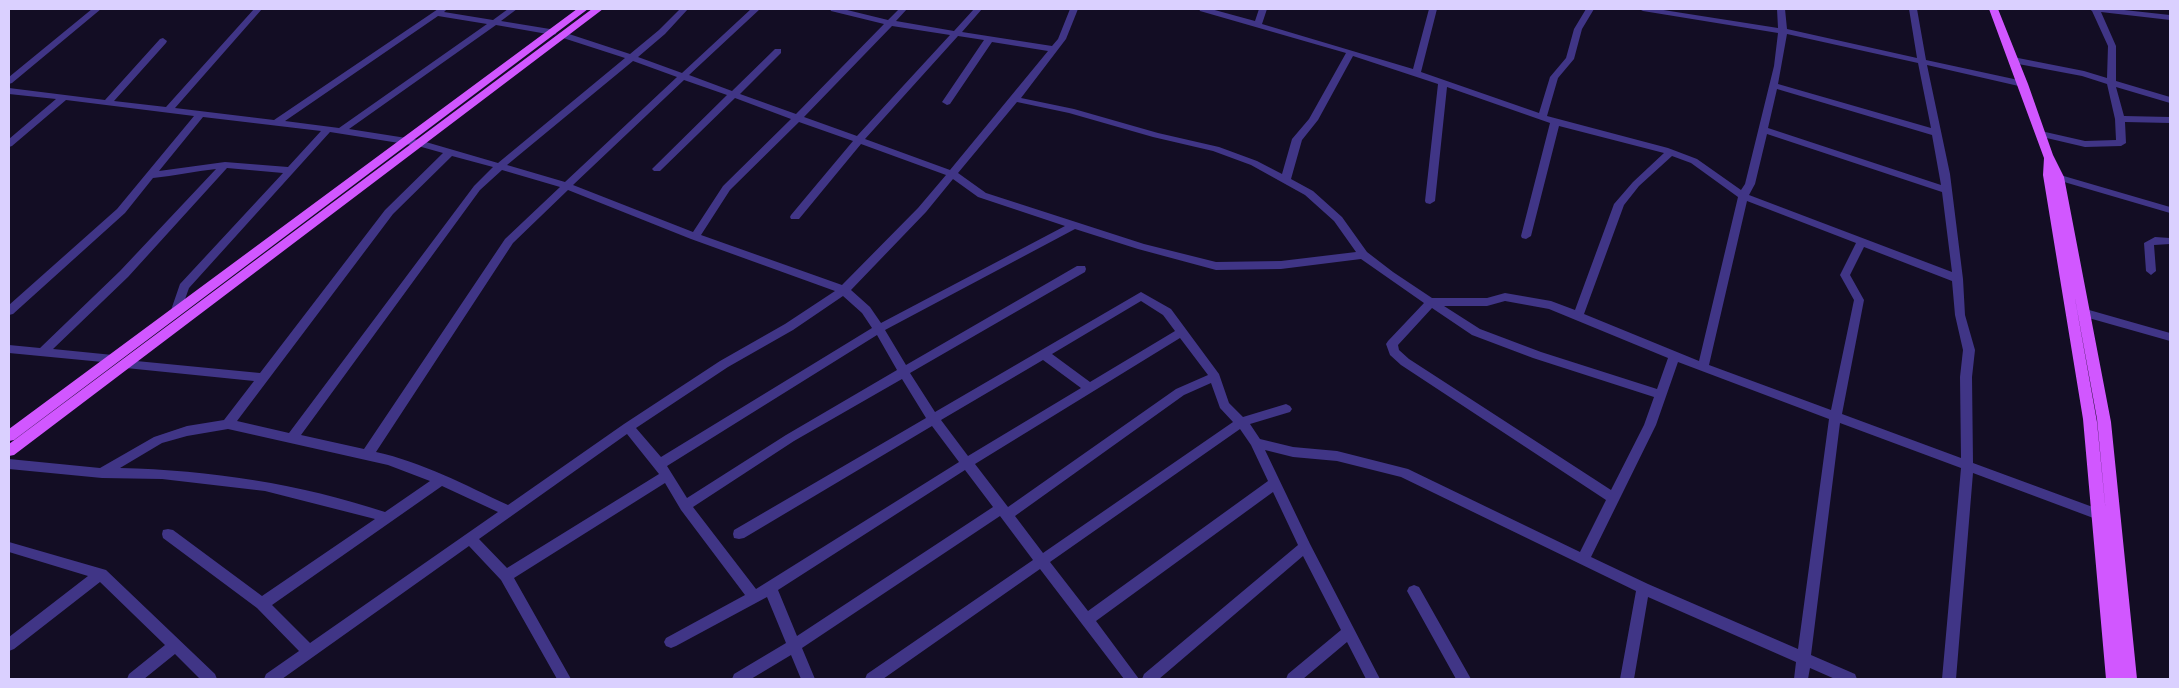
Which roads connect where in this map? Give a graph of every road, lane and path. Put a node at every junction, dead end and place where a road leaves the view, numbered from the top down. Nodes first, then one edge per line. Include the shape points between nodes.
1 (97, 9) edge
2 (258, 9) edge
3 (514, 9) edge
4 (583, 9) edge
5 (598, 9) edge
6 (684, 9) edge
7 (756, 9) edge
8 (834, 9) edge
9 (903, 9) edge
10 (978, 9) edge
11 (1074, 9) edge
12 (1203, 9) edge
13 (1263, 9) edge
14 (1433, 9) edge
15 (1590, 9) edge
16 (1643, 9) edge
17 (1781, 9) edge
18 (1913, 9) edge
19 (1993, 9) edge
20 (2094, 9) edge
21 (440, 11) edge
22 (2170, 17) edge
23 (492, 23) junction
24 (890, 23) junction
25 (1258, 24) junction
26 (1783, 31) junction
27 (956, 33) junction
28 (558, 34) junction
29 (990, 38) junction
30 (163, 41) dead end
31 (1054, 49) junction
32 (778, 51) dead end
33 (1351, 52) junction
34 (630, 57) junction
35 (2013, 60) junction
36 (1922, 62) junction
37 (1416, 73) junction
38 (684, 76) junction
39 (9, 81) edge
40 (1443, 82) junction
41 (2111, 83) junction
42 (2023, 84) junction
43 (1773, 86) junction
44 (9, 91) edge
45 (732, 94) junction
46 (63, 98) junction
47 (1015, 99) junction
48 (2170, 100) edge
49 (946, 102) dead end
50 (107, 103) junction
51 (168, 110) junction
52 (200, 114) junction
53 (1542, 117) junction
54 (798, 118) junction
55 (2120, 119) junction
56 (1555, 122) junction
57 (2169, 122) edge
58 (276, 123) junction
59 (328, 129) junction
60 (1762, 129) junction
61 (341, 131) junction
62 (1937, 133) junction
63 (2041, 134) junction
64 (860, 139) junction
65 (405, 140) junction
66 (419, 143) junction
67 (9, 144) edge
68 (1670, 152) junction
69 (449, 153) junction
70 (225, 165) junction
71 (499, 167) junction
72 (657, 169) dead end
73 (290, 170) junction
74 (952, 174) junction
75 (150, 175) junction
76 (2053, 176) junction
77 (1286, 179) junction
78 (566, 185) junction
79 (1947, 190) junction
80 (1743, 196) junction
81 (1430, 201) dead end
82 (2170, 210) edge
83 (795, 217) dead end
84 (1074, 225) junction
85 (1526, 236) dead end
86 (695, 237) junction
87 (2170, 241) edge
88 (1862, 242) junction
89 (1364, 255) junction
90 (1081, 269) dead end
91 (2151, 271) dead end
92 (1958, 278) junction
93 (844, 290) junction
94 (1431, 302) junction
95 (2071, 309) junction
96 (9, 311) edge
97 (2085, 312) junction
98 (175, 313) junction
99 (1578, 316) junction
100 (879, 329) junction
101 (1182, 332) junction
102 (2170, 337) edge
103 (9, 349) edge
104 (42, 353) junction
105 (1043, 354) junction
106 (1674, 356) junction
107 (113, 359) junction
108 (126, 364) junction
109 (1703, 367) junction
110 (904, 371) junction
111 (1215, 377) junction
112 (262, 378) junction
113 (1090, 388) junction
114 (1661, 396) junction
115 (1286, 409) dead end
116 (1835, 417) junction
117 (933, 418) junction
118 (1240, 422) junction
119 (228, 424) junction
120 (628, 427) junction
121 (9, 436) edge
122 (292, 438) junction
123 (1256, 443) junction
124 (9, 451) edge
125 (368, 454) junction
126 (967, 463) junction
127 (9, 464) edge
128 (660, 464) junction
129 (1967, 467) junction
130 (102, 473) junction
131 (666, 476) junction
132 (441, 480) junction
133 (1275, 483) junction
134 (1614, 499) junction
135 (685, 506) junction
136 (509, 511) junction
137 (1004, 511) junction
138 (2099, 515) junction
139 (385, 518) junction
140 (2113, 520) junction
141 (168, 534) dead end
142 (739, 534) dead end
143 (470, 539) junction
144 (9, 547) edge
145 (1305, 547) junction
146 (1042, 560) junction
147 (1583, 560) junction
148 (101, 574) junction
149 (506, 576) junction
150 (770, 588) junction
151 (1643, 588) junction
152 (1414, 590) dead end
153 (754, 597) junction
154 (262, 604) junction
155 (1087, 620) junction
156 (1349, 632) junction
157 (671, 642) dead end
158 (9, 644) edge
159 (176, 646) junction
160 (794, 646) junction
161 (309, 652) junction
162 (1803, 658) junction
163 (134, 679) edge
164 (210, 679) edge
165 (271, 679) edge
166 (564, 679) edge
167 (739, 679) edge
168 (808, 679) edge
169 (872, 679) edge
170 (1132, 679) edge
171 (1149, 679) edge
172 (1292, 679) edge
173 (1373, 679) edge
174 (1464, 679) edge
175 (1627, 679) edge
176 (1801, 679) edge
177 (1850, 679) edge
178 (1949, 679) edge
179 (2114, 679) edge
180 (2129, 679) edge

1 - 39 street
2 - 51 street
3 - 23 street
4 - 28 main road
5 - 28 main road
6 - 34 street via 662,32
7 - 38 street
8 - 24 street
9 - 24 street
10 - 27 street
11 - 31 street via 1062,39
12 - 25 street
13 - 25 street
14 - 37 street
15 - 53 street via 1578,30 1570,58 1554,78
16 - 26 street
17 - 26 street
18 - 36 street
19 - 35 main road
20 - 22 street
20 - 41 street via 2112,46
21 - 23 street
21 - 58 street
23 - 28 street
23 - 61 street
24 - 27 street
24 - 54 street
25 - 33 street
26 - 36 street
26 - 43 street
27 - 29 street
27 - 64 street
28 - 34 street
28 - 65 main road
28 - 66 main road
29 - 31 street
29 - 49 street
30 - 50 street
31 - 47 street
32 - 45 street
33 - 37 street
33 - 77 street via 1313,120 1298,139
34 - 38 street
34 - 71 street
35 - 41 street via 2076,72
35 - 42 main road
36 - 42 street
36 - 62 street
37 - 40 street
38 - 45 street
38 - 78 street
40 - 53 street
40 - 81 street
41 - 48 street
41 - 55 street
42 - 63 main road
43 - 60 street
43 - 62 street
44 - 46 street
45 - 54 street
45 - 72 street
46 - 50 street
46 - 67 street
47 - 74 street
47 - 77 street via 1216,149
50 - 51 street
51 - 52 street
52 - 58 street
52 - 75 street
53 - 56 street
54 - 64 street
54 - 86 street via 726,188
55 - 57 street
55 - 63 street via 2121,144 2085,144
56 - 68 street
56 - 85 street
58 - 59 street
59 - 61 street
59 - 73 street
60 - 79 street
60 - 80 street via 1750,184
61 - 65 street
62 - 79 street
63 - 76 main road
64 - 74 street
64 - 83 street
65 - 66 street
65 - 98 main road
66 - 69 street
66 - 108 main road
68 - 80 street via 1694,161
68 - 99 street via 1619,204
69 - 71 street
69 - 112 street via 389,212
70 - 73 street
70 - 75 street via 195,168 178,174
70 - 104 street via 124,274
71 - 78 street
71 - 122 street via 477,188
73 - 98 street via 184,287
74 - 84 street via 982,195
74 - 93 street via 922,210
75 - 96 street via 121,211
76 - 82 street
76 - 95 main road
76 - 97 main road
77 - 89 street via 1309,193 1338,219
78 - 86 street
78 - 125 street via 508,241
79 - 92 street
80 - 88 street
80 - 109 street
84 - 89 street via 1216,266 1281,265
84 - 100 street
86 - 93 street
87 - 91 street via 2149,243
88 - 92 street
88 - 116 street via 1845,275 1859,300
89 - 94 street
90 - 110 street
92 - 129 street via 1960,315 1969,350 1966,377
93 - 100 street via 866,310
93 - 120 street
94 - 99 street via 1487,302 1505,297 1550,305
94 - 114 street via 1476,332
94 - 134 street via 1392,344 1394,352
95 - 97 street
95 - 138 main road via 2090,419
97 - 102 street
97 - 140 main road via 2104,422
98 - 107 main road
99 - 106 street
100 - 110 street
100 - 128 street
101 - 105 street via 1168,312 1141,296
101 - 111 street
101 - 113 street
103 - 104 street
104 - 107 street
105 - 113 street
105 - 117 street
106 - 109 street
106 - 114 street
107 - 121 main road
108 - 112 street
108 - 124 main road
109 - 116 street
110 - 117 street
110 - 135 street via 790,438
111 - 118 street via 1224,405
111 - 137 street via 1180,392
112 - 119 street
113 - 126 street
114 - 134 street
115 - 118 street
116 - 129 street
116 - 162 street
117 - 126 street
117 - 142 street
118 - 123 street
118 - 146 street
119 - 122 street
119 - 130 street via 158,440
120 - 128 street
120 - 136 street
122 - 125 street
123 - 133 street
123 - 147 street via 1292,452 1337,456 1404,473
125 - 132 street
126 - 137 street
126 - 150 street
127 - 130 street
128 - 131 street
129 - 138 street
129 - 178 street
130 - 139 street via 162,474 265,486
131 - 135 street
131 - 149 street
132 - 136 street
132 - 139 street
133 - 145 street
133 - 155 street
134 - 147 street
135 - 153 street
136 - 143 street
137 - 146 street
137 - 160 street
138 - 140 street
138 - 179 main road
139 - 154 street
140 - 180 main road
141 - 154 street
143 - 149 street
143 - 161 street
144 - 148 street
145 - 156 street
145 - 171 street
146 - 155 street
146 - 169 street
147 - 151 street
148 - 158 street
148 - 159 street
149 - 166 street
150 - 153 street
150 - 160 street
151 - 162 street
151 - 175 street
152 - 174 street
153 - 157 street
154 - 161 street
155 - 170 street
156 - 172 street
156 - 173 street
159 - 163 street
159 - 164 street
160 - 167 street
160 - 168 street
161 - 165 street
162 - 176 street
162 - 177 street

